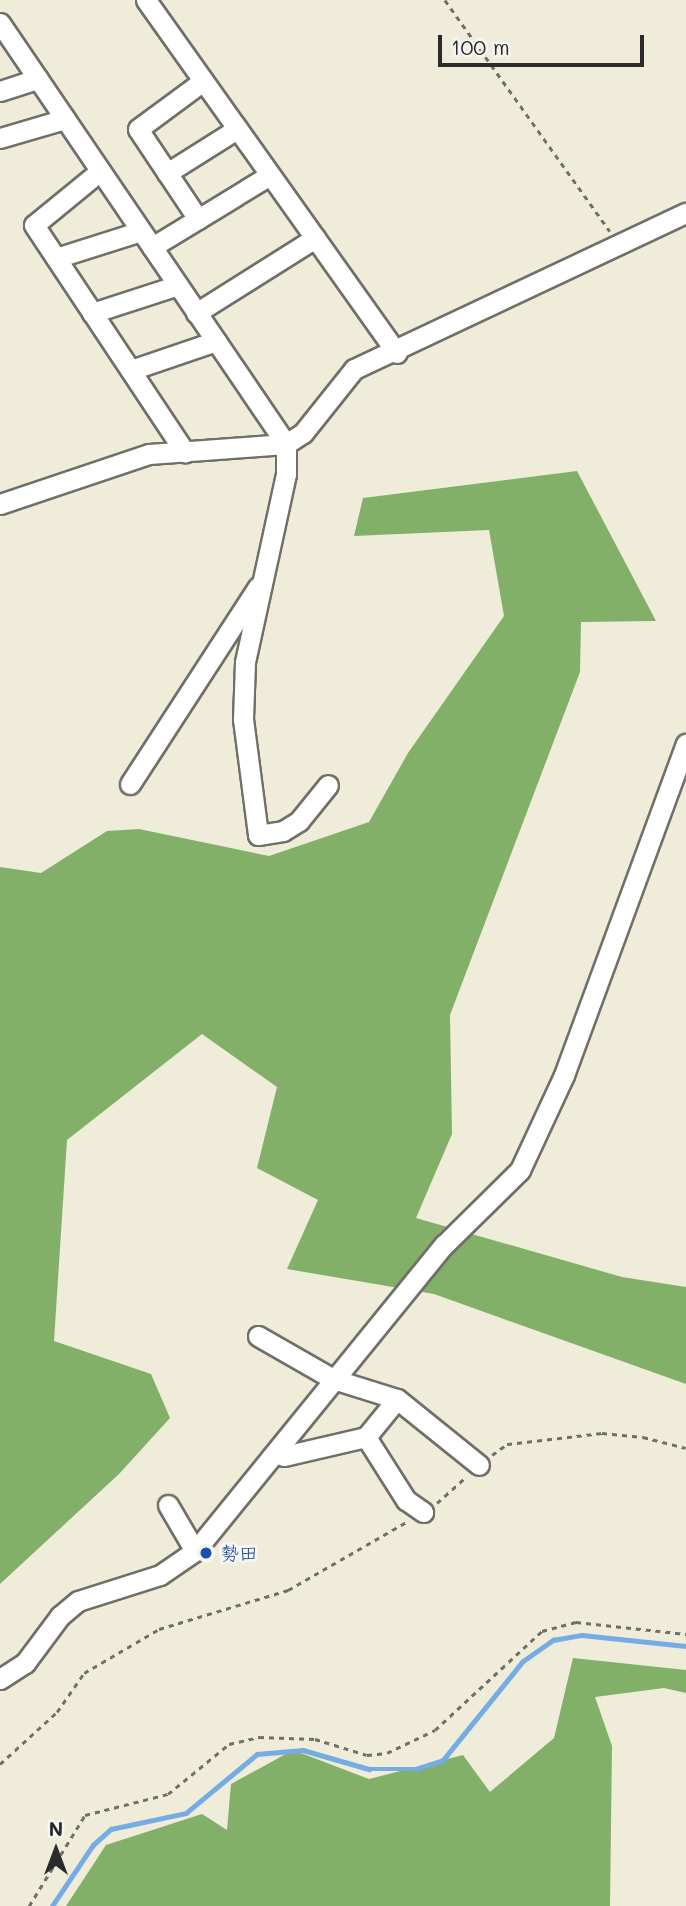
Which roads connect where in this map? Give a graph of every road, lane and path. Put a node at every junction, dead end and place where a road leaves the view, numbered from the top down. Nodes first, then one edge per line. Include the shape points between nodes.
1 (146, 0) edge
2 (445, 0) edge
3 (0, 23) edge
4 (8, 47) edge
5 (38, 79) junction
6 (203, 81) junction
7 (0, 91) edge
8 (65, 119) junction
9 (237, 129) junction
10 (0, 138) edge
11 (100, 171) junction
12 (167, 173) junction
13 (270, 176) junction
14 (686, 213) edge
15 (198, 219) junction
16 (315, 238) junction
17 (146, 239) junction
18 (620, 245) junction
19 (56, 258) junction
20 (178, 285) junction
21 (92, 313) junction
22 (196, 313) junction
23 (216, 341) junction
24 (397, 353) junction
25 (131, 370) junction
26 (286, 444) junction
27 (185, 452) junction
28 (0, 504) edge
29 (264, 578) junction
30 (686, 744) edge
31 (130, 784) dead end
32 (328, 785) dead end
33 (258, 1336) dead end
34 (333, 1379) junction
35 (397, 1399) junction
36 (366, 1437) junction
37 (686, 1448) edge
38 (275, 1453) junction
39 (480, 1465) junction
40 (168, 1505) dead end
41 (423, 1512) junction
42 (195, 1551) junction
43 (686, 1634) edge
44 (0, 1679) edge
45 (0, 1763) edge
46 (29, 1906) edge

1 - 6 street
2 - 18 path
3 - 4 street
4 - 5 street
5 - 7 street
5 - 8 street
6 - 9 street
6 - 12 street via 138,129
8 - 10 street
8 - 11 street
9 - 12 street
9 - 13 street
11 - 17 street
11 - 19 street via 34,225
12 - 15 street
13 - 15 street
13 - 16 street
14 - 18 street
15 - 17 street
16 - 22 street
16 - 24 street
17 - 19 street
17 - 20 street
18 - 24 street
19 - 21 street
20 - 21 street
20 - 22 street
21 - 25 street
22 - 23 street
23 - 25 street
23 - 26 street
24 - 26 street via 354,369 303,433
25 - 27 street
26 - 27 street
26 - 29 street via 286,474
27 - 28 street via 149,454
29 - 31 street
29 - 32 street via 245,662 243,719 258,835 283,831 299,821
30 - 34 street via 532,1149 520,1170 444,1245
33 - 34 street
34 - 35 street
34 - 38 street
35 - 36 street
35 - 39 street
36 - 38 street via 284,1456
36 - 41 street via 407,1500
37 - 39 path via 603,1433 507,1444
38 - 42 street
39 - 41 path
40 - 42 street
41 - 45 path via 288,1590 159,1629 84,1673 57,1712
42 - 44 street via 160,1575 78,1601 60,1616 25,1664
43 - 46 path via 576,1622 542,1631 435,1730 387,1753 367,1755 315,1739 259,1737 229,1744 168,1794 85,1815

